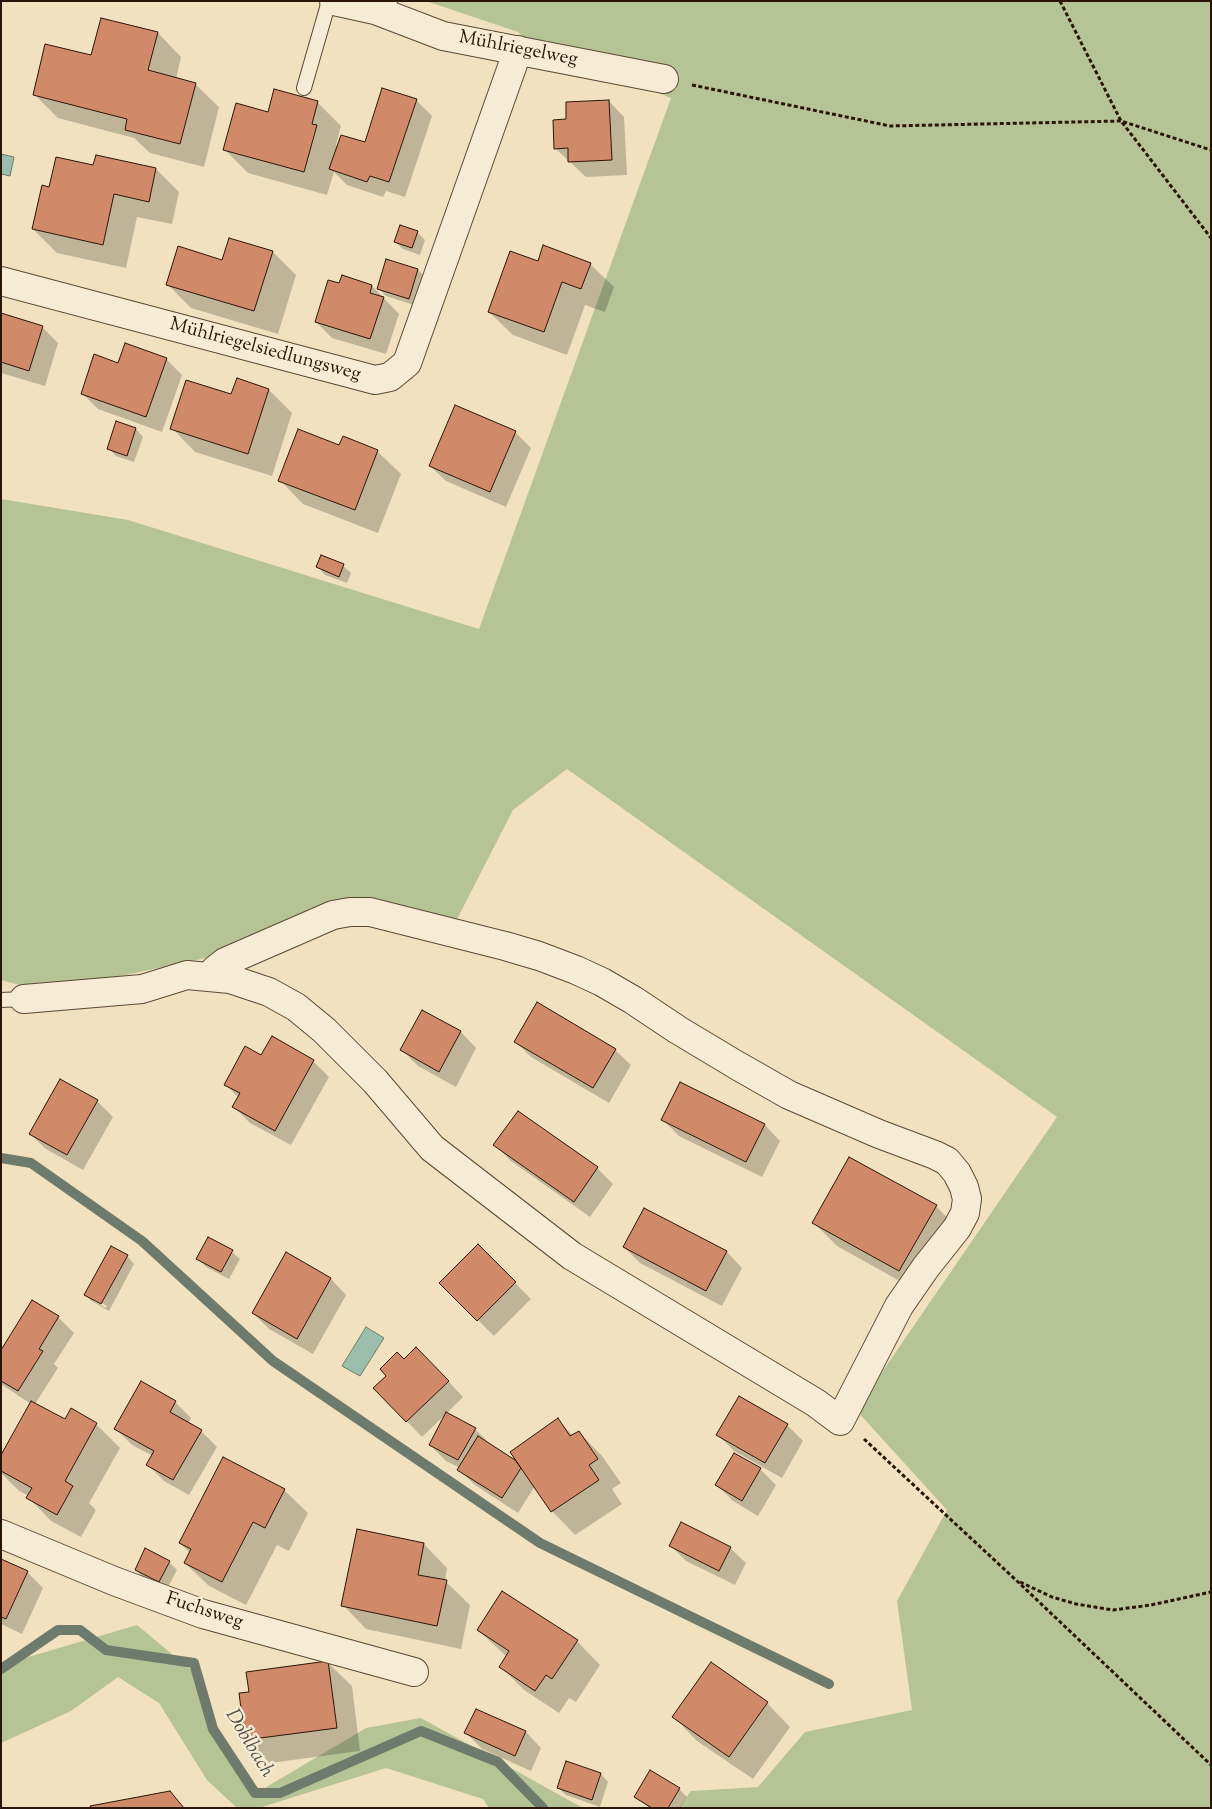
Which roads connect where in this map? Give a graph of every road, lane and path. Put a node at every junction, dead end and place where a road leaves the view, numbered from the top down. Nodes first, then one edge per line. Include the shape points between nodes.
1 (329, 1) edge
2 (334, 1) edge
3 (1060, 1) edge
4 (379, 6) edge
5 (518, 50) junction
6 (664, 79) joint
7 (304, 88) dead end
8 (1121, 121) junction
9 (1211, 150) edge
10 (1211, 238) edge
11 (1, 281) edge
12 (209, 977) junction
13 (12, 1000) edge
14 (840, 1421) junction
15 (1, 1534) edge
16 (1017, 1581) junction
17 (1211, 1592) edge
18 (414, 1672) dead end
19 (1211, 1765) edge

1 - 7 lane
2 - 4 street, Mühlriegelweg
3 - 8 path
4 - 5 street, Mühlriegelweg via 443,36
5 - 6 street, Mühlriegelweg
5 - 11 street, Mühlriegelsiedlungsweg via 407,363 390,377 375,380
6 - 8 path via 890,126
8 - 9 path
8 - 10 path
12 - 13 street via 187,975 142,989
12 - 14 street via 230,979 269,992 296,1007 375,1080 432,1148 510,1209 572,1256 816,1403
12 - 14 street via 225,962 333,915 370,912 505,946 567,966 633,1000 730,1062 789,1095 947,1161 964,1187 967,1199 965,1213 958,1228 899,1306
14 - 16 path via 874,1446
15 - 18 street, Fuchsweg via 203,1614
16 - 17 path via 1052,1597 1113,1610
16 - 19 path

